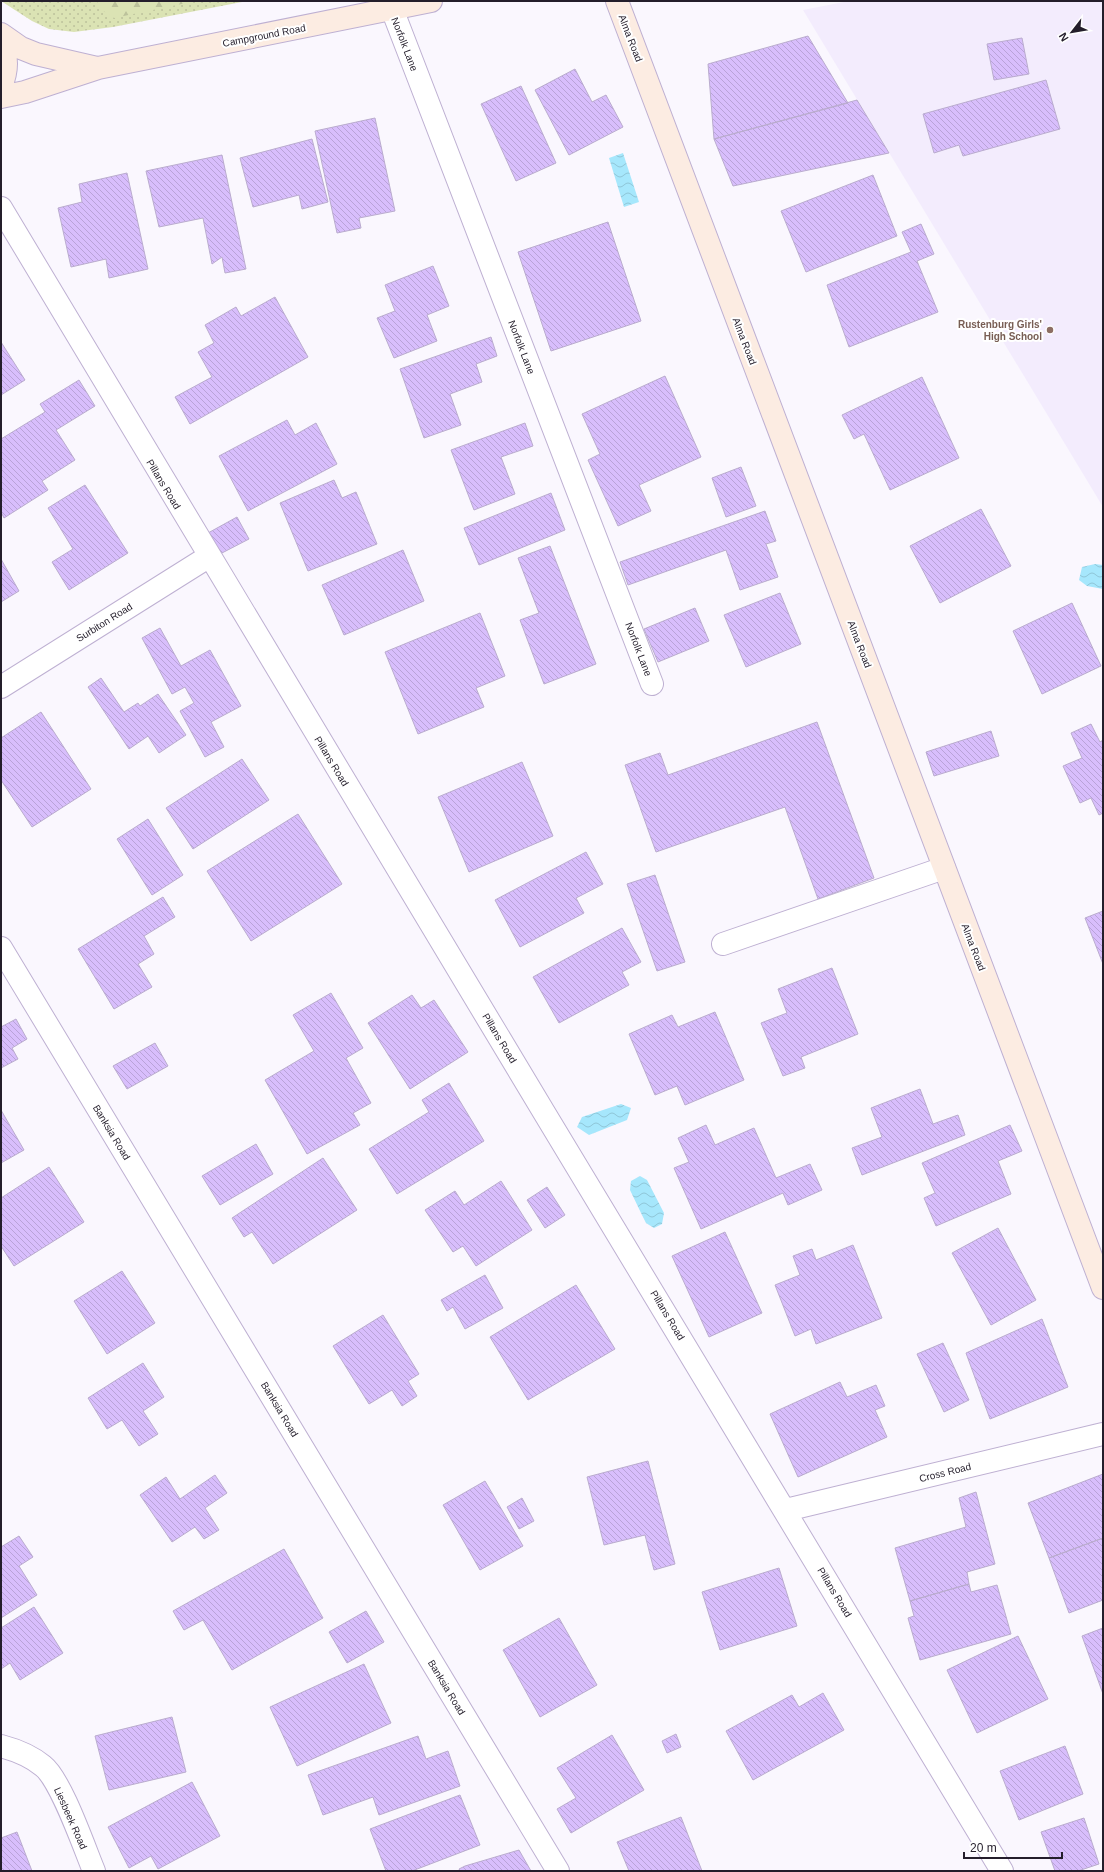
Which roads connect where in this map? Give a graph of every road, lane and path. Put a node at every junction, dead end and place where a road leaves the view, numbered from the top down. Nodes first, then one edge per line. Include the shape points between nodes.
1 (431, 1) edge
2 (617, 1) edge
3 (392, 9) junction
4 (1, 34) edge
5 (1, 43) edge
6 (98, 68) junction
7 (1, 86) edge
8 (1, 97) edge
9 (1, 208) edge
10 (208, 557) junction
11 (652, 684) dead end
12 (1, 687) edge
13 (944, 868) junction
14 (723, 944) dead end
15 (1, 948) edge
16 (1103, 1288) edge
17 (1103, 1434) edge
18 (786, 1510) junction
19 (1, 1746) edge
20 (999, 1870) edge
21 (94, 1871) edge
22 (558, 1871) edge

1 - 3 street, Campground Road
2 - 13 street, Alma Road
3 - 6 street, Campground Road
3 - 11 street, Norfolk Lane
4 - 6 street, Campground Road via 36,54
5 - 7 street via 5,51 7,69
6 - 8 street, Campground Road via 25,92
9 - 10 street, Pillans Road
10 - 12 street, Surbiton Road
10 - 18 street, Pillans Road
13 - 14 street
13 - 16 street, Alma Road
15 - 22 street, Banksia Road
17 - 18 street, Cross Road
18 - 20 street, Pillans Road
19 - 21 street, Liesbeek Road via 22,1752 44,1766 57,1784

